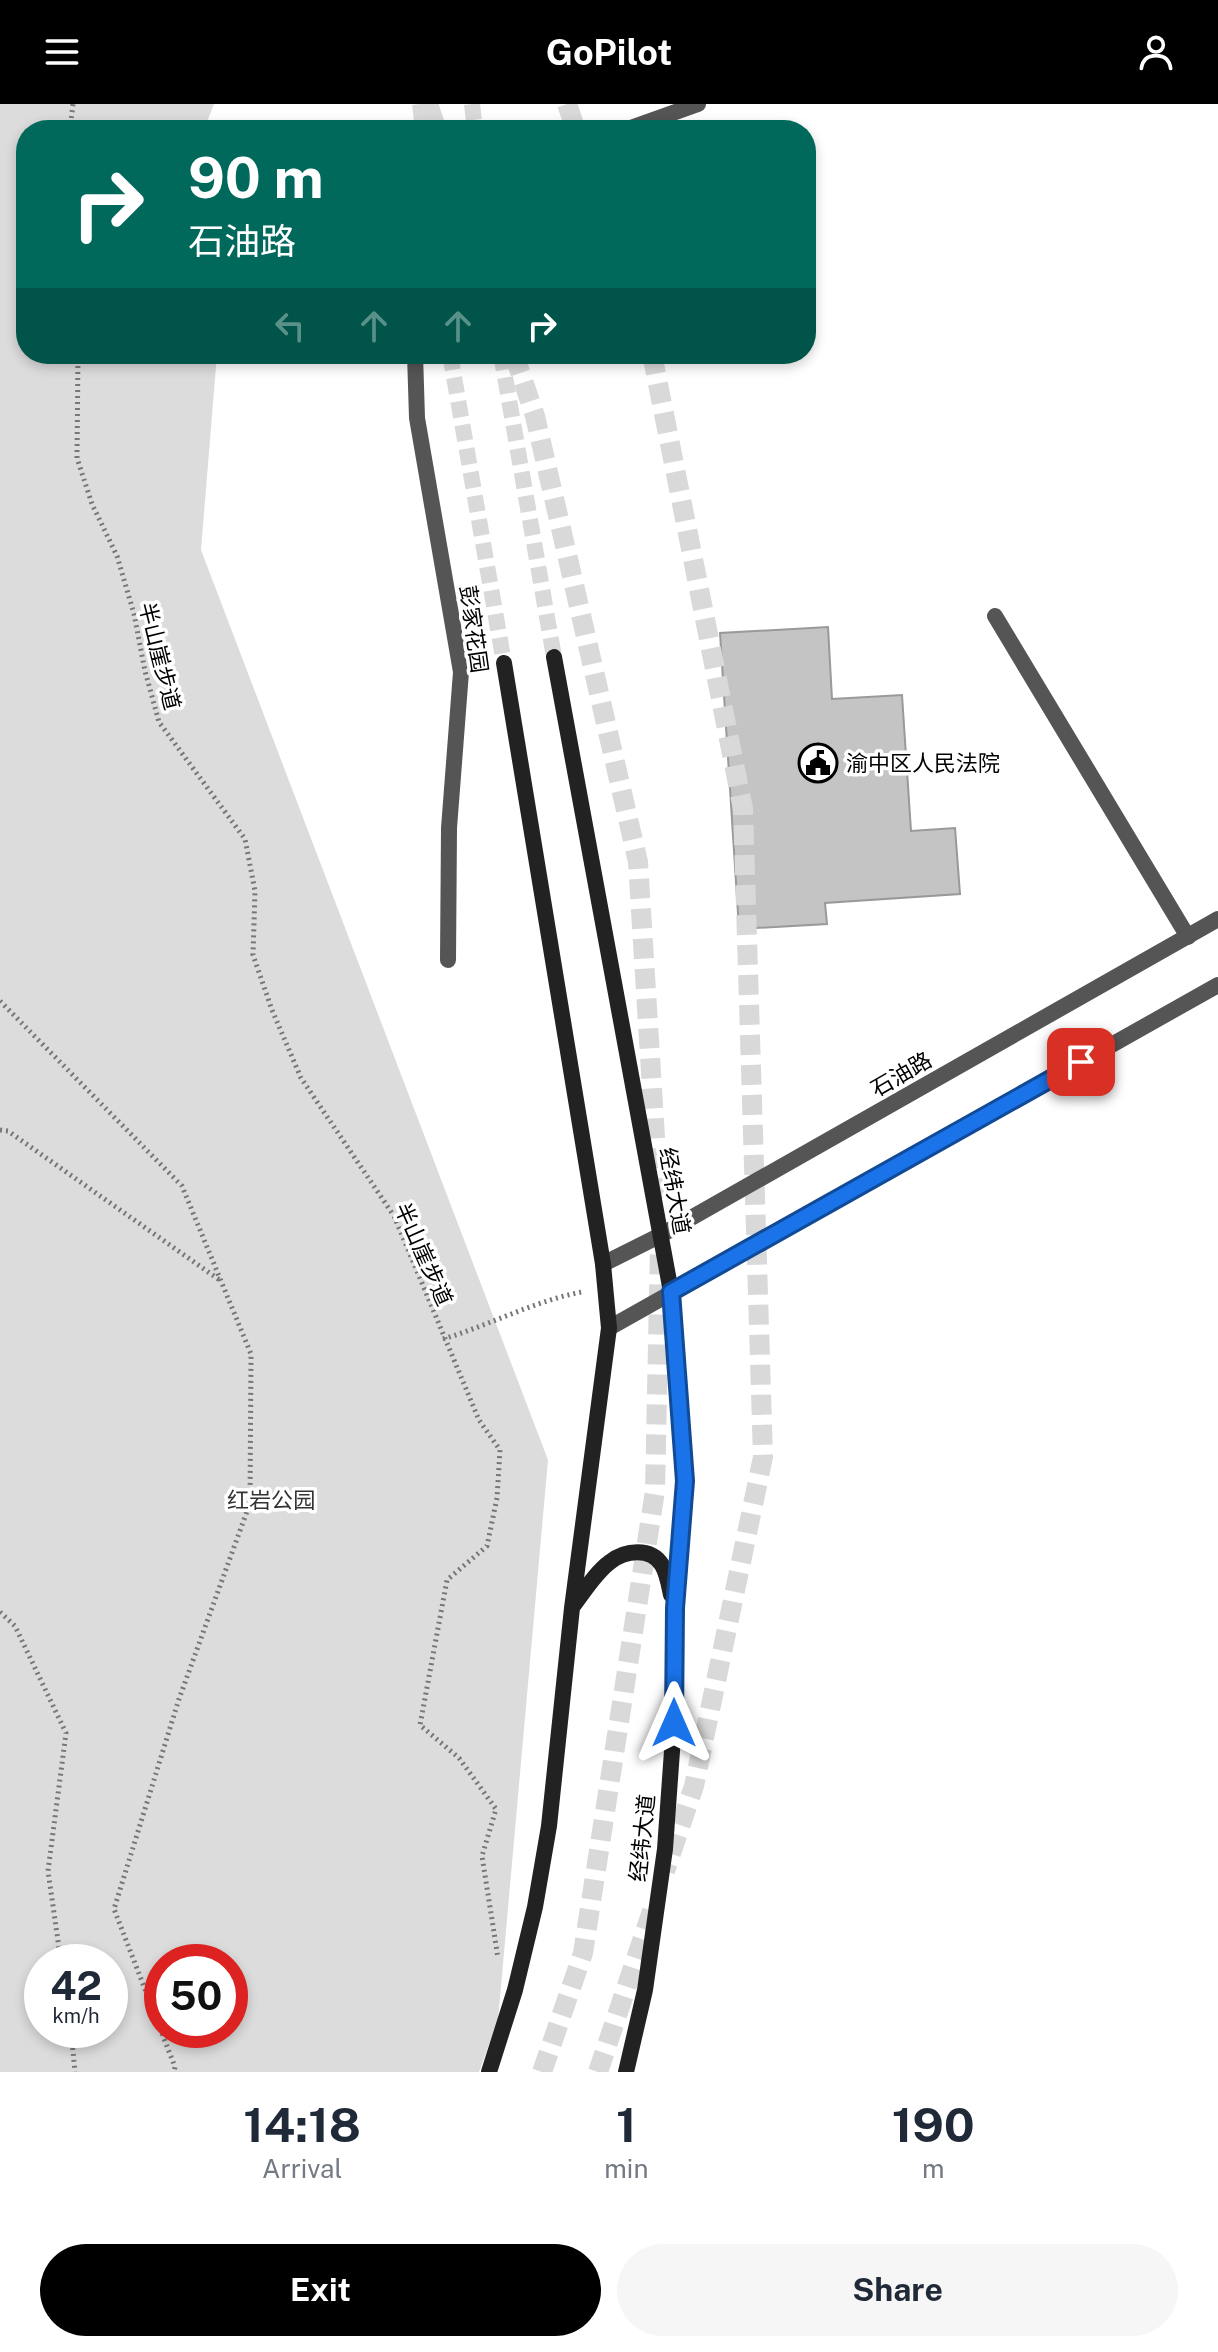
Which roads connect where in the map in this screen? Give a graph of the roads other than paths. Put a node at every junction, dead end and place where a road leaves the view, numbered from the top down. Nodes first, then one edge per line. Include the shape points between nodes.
1 (698, 104) edge
2 (653, 120) edge
3 (415, 364) edge
4 (995, 616) dead end
5 (554, 657) tunnel mouth
6 (504, 663) tunnel mouth
7 (1218, 919) edge
8 (1188, 937) junction
9 (448, 960) dead end
10 (1218, 985) edge
11 (661, 1235) junction
12 (603, 1264) junction
13 (671, 1292) junction
14 (609, 1328) junction
15 (572, 1608) junction
16 (675, 1608) junction
17 (489, 2072) edge
18 (626, 2072) edge

1 - 2 street
3 - 9 street, 彭家花园 via 417,418 461,672 449,828
4 - 8 street
5 - 11 main road, 经纬大道
6 - 12 main road
7 - 8 street, 石油路
8 - 11 street, 石油路
10 - 13 street
11 - 12 street, 石油路
11 - 13 main road, 经纬大道
12 - 14 main road
13 - 14 street
13 - 16 main road, 经纬大道 via 685,1481
14 - 15 main road
15 - 16 main road via 610,1562 636,1552 658,1559
15 - 17 main road via 538,1893
16 - 18 main road, 经纬大道 via 665,1849 645,1990

